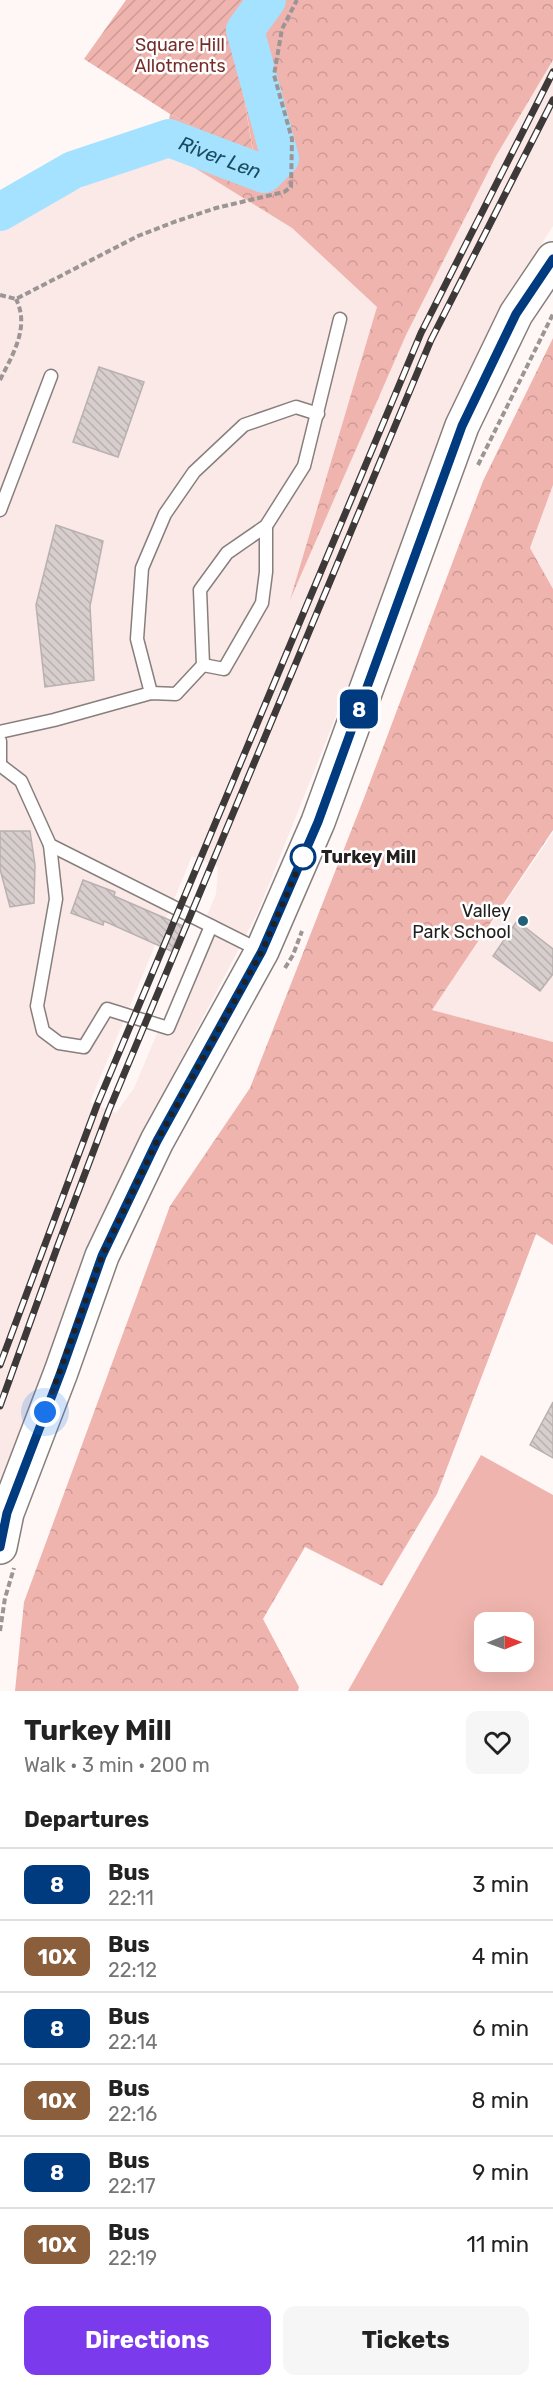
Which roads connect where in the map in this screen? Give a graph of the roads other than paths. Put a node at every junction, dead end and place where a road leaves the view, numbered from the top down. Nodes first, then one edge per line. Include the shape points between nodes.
1 (553, 259) edge
2 (340, 319) dead end
3 (51, 376) dead end
4 (318, 414) junction
5 (0, 510) edge
6 (266, 526) junction
7 (203, 665) junction
8 (151, 693) junction
9 (0, 732) edge
10 (0, 741) edge
11 (0, 765) edge
12 (50, 844) junction
13 (211, 926) junction
14 (262, 951) junction
15 (0, 1547) edge

1 - 14 main road via 516,314 462,426 318,822
2 - 4 lane
3 - 5 lane
4 - 6 lane via 304,466
4 - 8 lane via 296,407 244,425 194,472 165,514 142,568 141,580 137,639
6 - 7 lane via 226,553 200,590
6 - 7 lane via 267,572 262,603 224,669
7 - 8 lane via 176,693
8 - 9 lane
10 - 11 lane
11 - 12 lane via 21,781
12 - 13 lane
12 - 13 lane via 56,899 37,1006 43,1031 59,1043 84,1047 107,1009 168,1028
13 - 14 lane
14 - 15 main road via 157,1141 102,1256 7,1513

